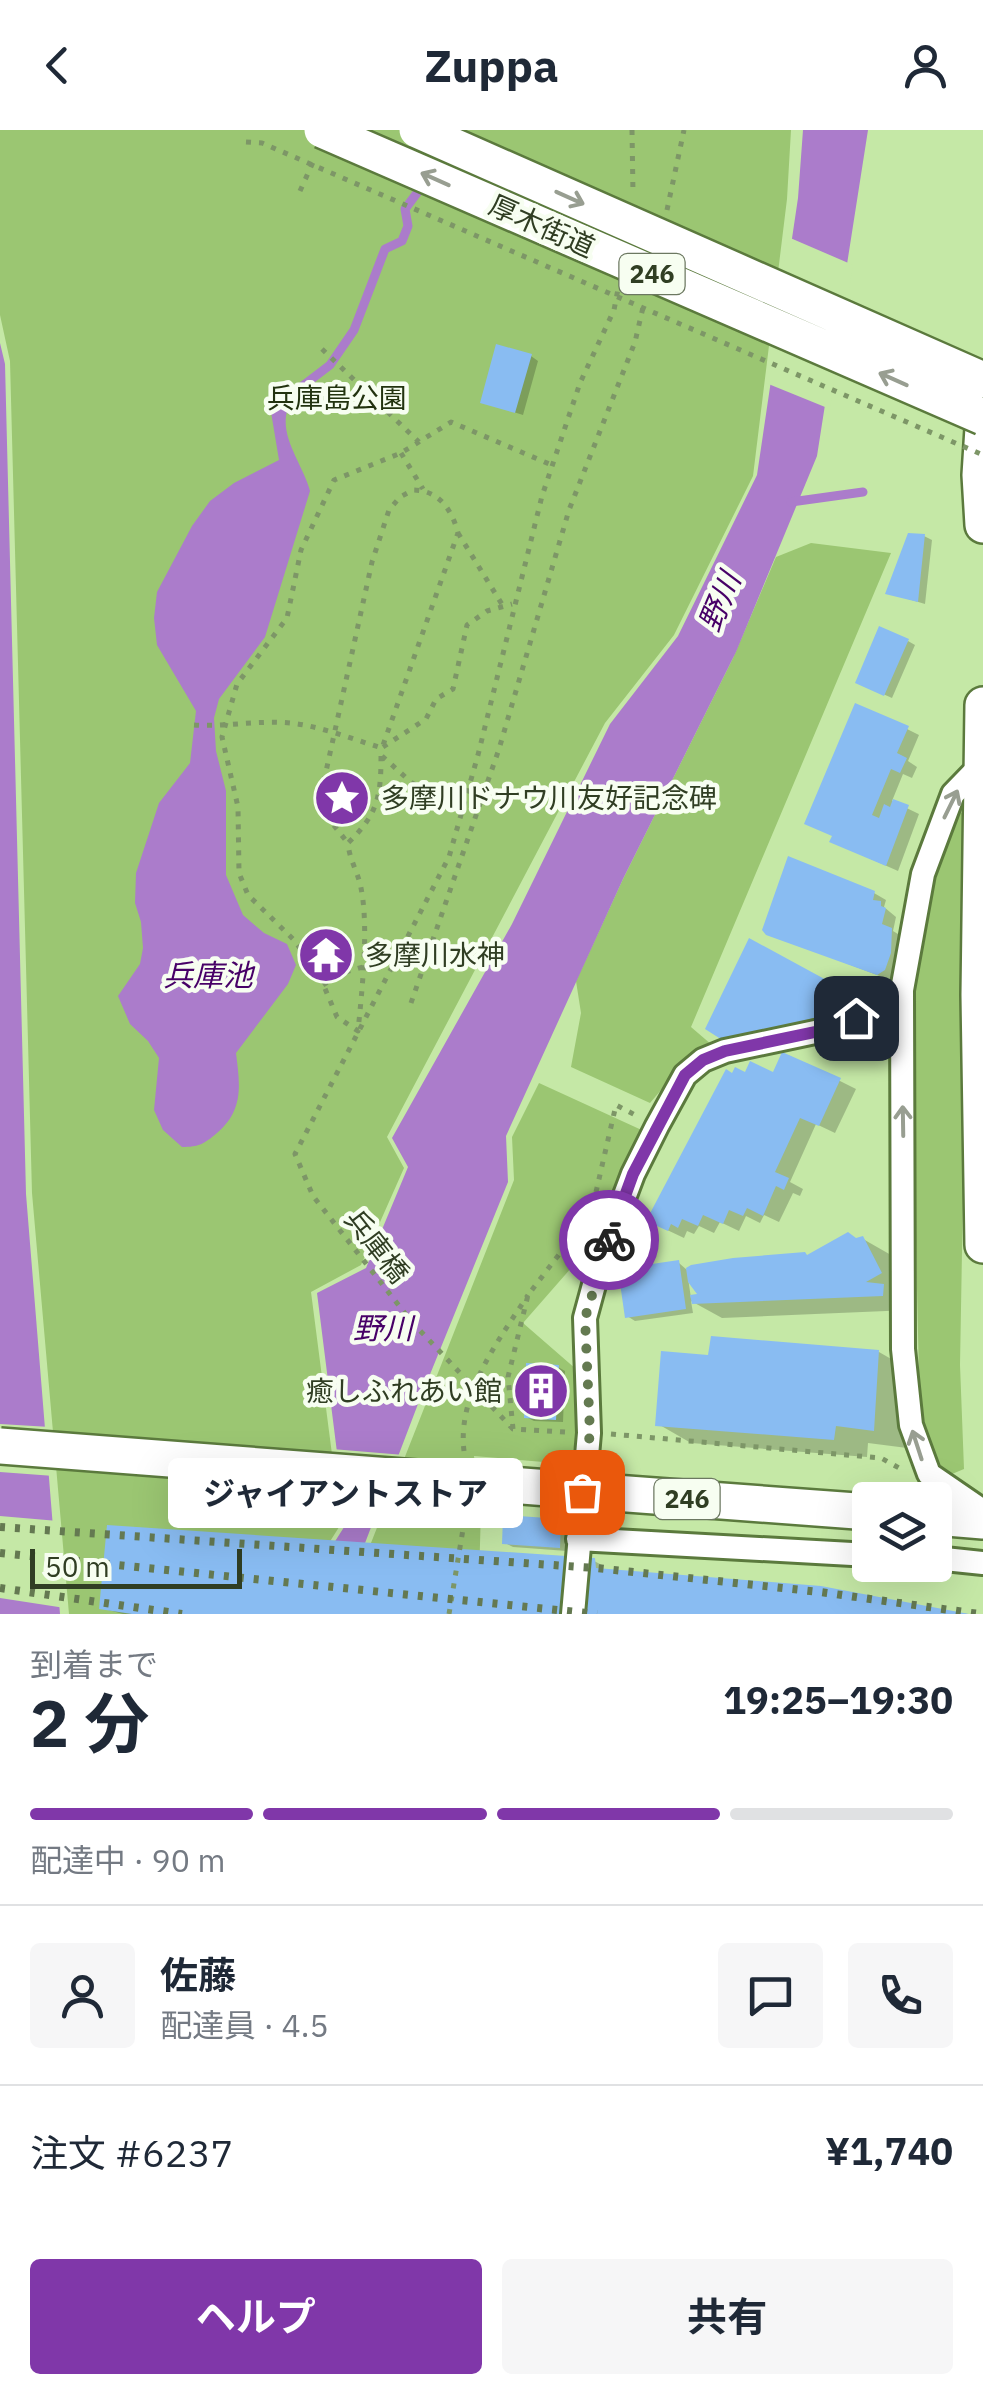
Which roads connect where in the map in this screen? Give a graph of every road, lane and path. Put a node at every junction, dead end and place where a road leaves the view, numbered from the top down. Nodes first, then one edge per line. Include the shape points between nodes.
1 (322, 130) edge
2 (417, 130) edge
3 (632, 130) edge
4 (684, 130) edge
5 (246, 142) dead end
6 (633, 196) dead end
7 (662, 227) dead end
8 (620, 272) dead end
9 (649, 285) dead end
10 (322, 350) dead end
11 (983, 380) edge
12 (983, 417) edge
13 (983, 428) edge
14 (419, 442) junction
15 (401, 454) junction
16 (983, 456) edge
17 (554, 466) junction
18 (423, 490) junction
19 (983, 525) edge
20 (458, 533) junction
21 (514, 604) junction
22 (503, 606) junction
23 (983, 709) edge
24 (194, 725) dead end
25 (224, 727) junction
26 (336, 734) junction
27 (382, 752) junction
28 (980, 766) junction
29 (462, 811) junction
30 (348, 843) junction
31 (364, 967) junction
32 (323, 985) junction
33 (902, 990) junction
34 (411, 1003) dead end
35 (358, 1031) junction
36 (616, 1105) dead end
37 (601, 1200) junction
38 (618, 1216) junction
39 (983, 1225) edge
40 (983, 1244) edge
41 (528, 1295) junction
42 (491, 1353) dead end
43 (513, 1429) junction
44 (590, 1433) junction
45 (0, 1446) edge
46 (908, 1473) dead end
47 (852, 1511) edge
48 (983, 1511) edge
49 (952, 1518) edge
50 (983, 1521) edge
51 (578, 1540) junction
52 (852, 1554) edge
53 (952, 1560) edge
54 (983, 1563) edge
55 (573, 1614) edge

12 -> 1 main road, 厚木街道 / 246, bridge
2 -> 11 main road, 厚木街道 / 246, bridge
3 - 6 path
4 - 7 path
5 - 16 path, bridge via 262,143
8 - 17 path via 614,310 580,383
9 - 34 path via 635,342 569,510 499,749
10 - 14 path
13 - 19 main road
14 - 15 path
14 - 17 path via 452,422
15 - 18 path
15 - 25 path via 334,480 302,550 286,618 237,684
17 - 21 path
18 - 20 path via 447,508
18 - 26 path via 400,497 389,510
20 - 22 path
20 - 27 path
21 - 22 path
21 - 29 path
22 - 27 path via 468,625 453,689
23 - 28 main road
24 - 25 path
25 - 26 path via 288,723
25 - 32 path via 238,807 239,873 248,895 292,939
26 - 27 path
26 - 30 path via 325,776 325,814
27 - 29 path via 412,783
27 - 30 path via 381,795 367,825
33 -> 28 street via 923,874 953,794
28 - 39 main road
29 - 35 path via 448,857
30 - 31 path via 361,888
31 - 32 path
31 - 35 path
32 - 35 path via 337,1017
33 - 38 street via 834,1028 703,1060 685,1075
48 -> 33 street via 929,1474 910,1425
35 - 43 path, 兵庫橋 via 295,1154 312,1196 411,1321
36 - 37 path via 596,1193
37 - 38 path
37 - 41 path
38 - 44 street via 585,1318
39 - 40 main road
41 - 42 path
41 - 43 path via 508,1377
43 - 44 path
44 - 46 path via 881,1458
44 - 51 street
45 - 47 main road, 246, bridge
49 - 50 main road
51 - 52 street
51 - 55 street
53 - 54 street

